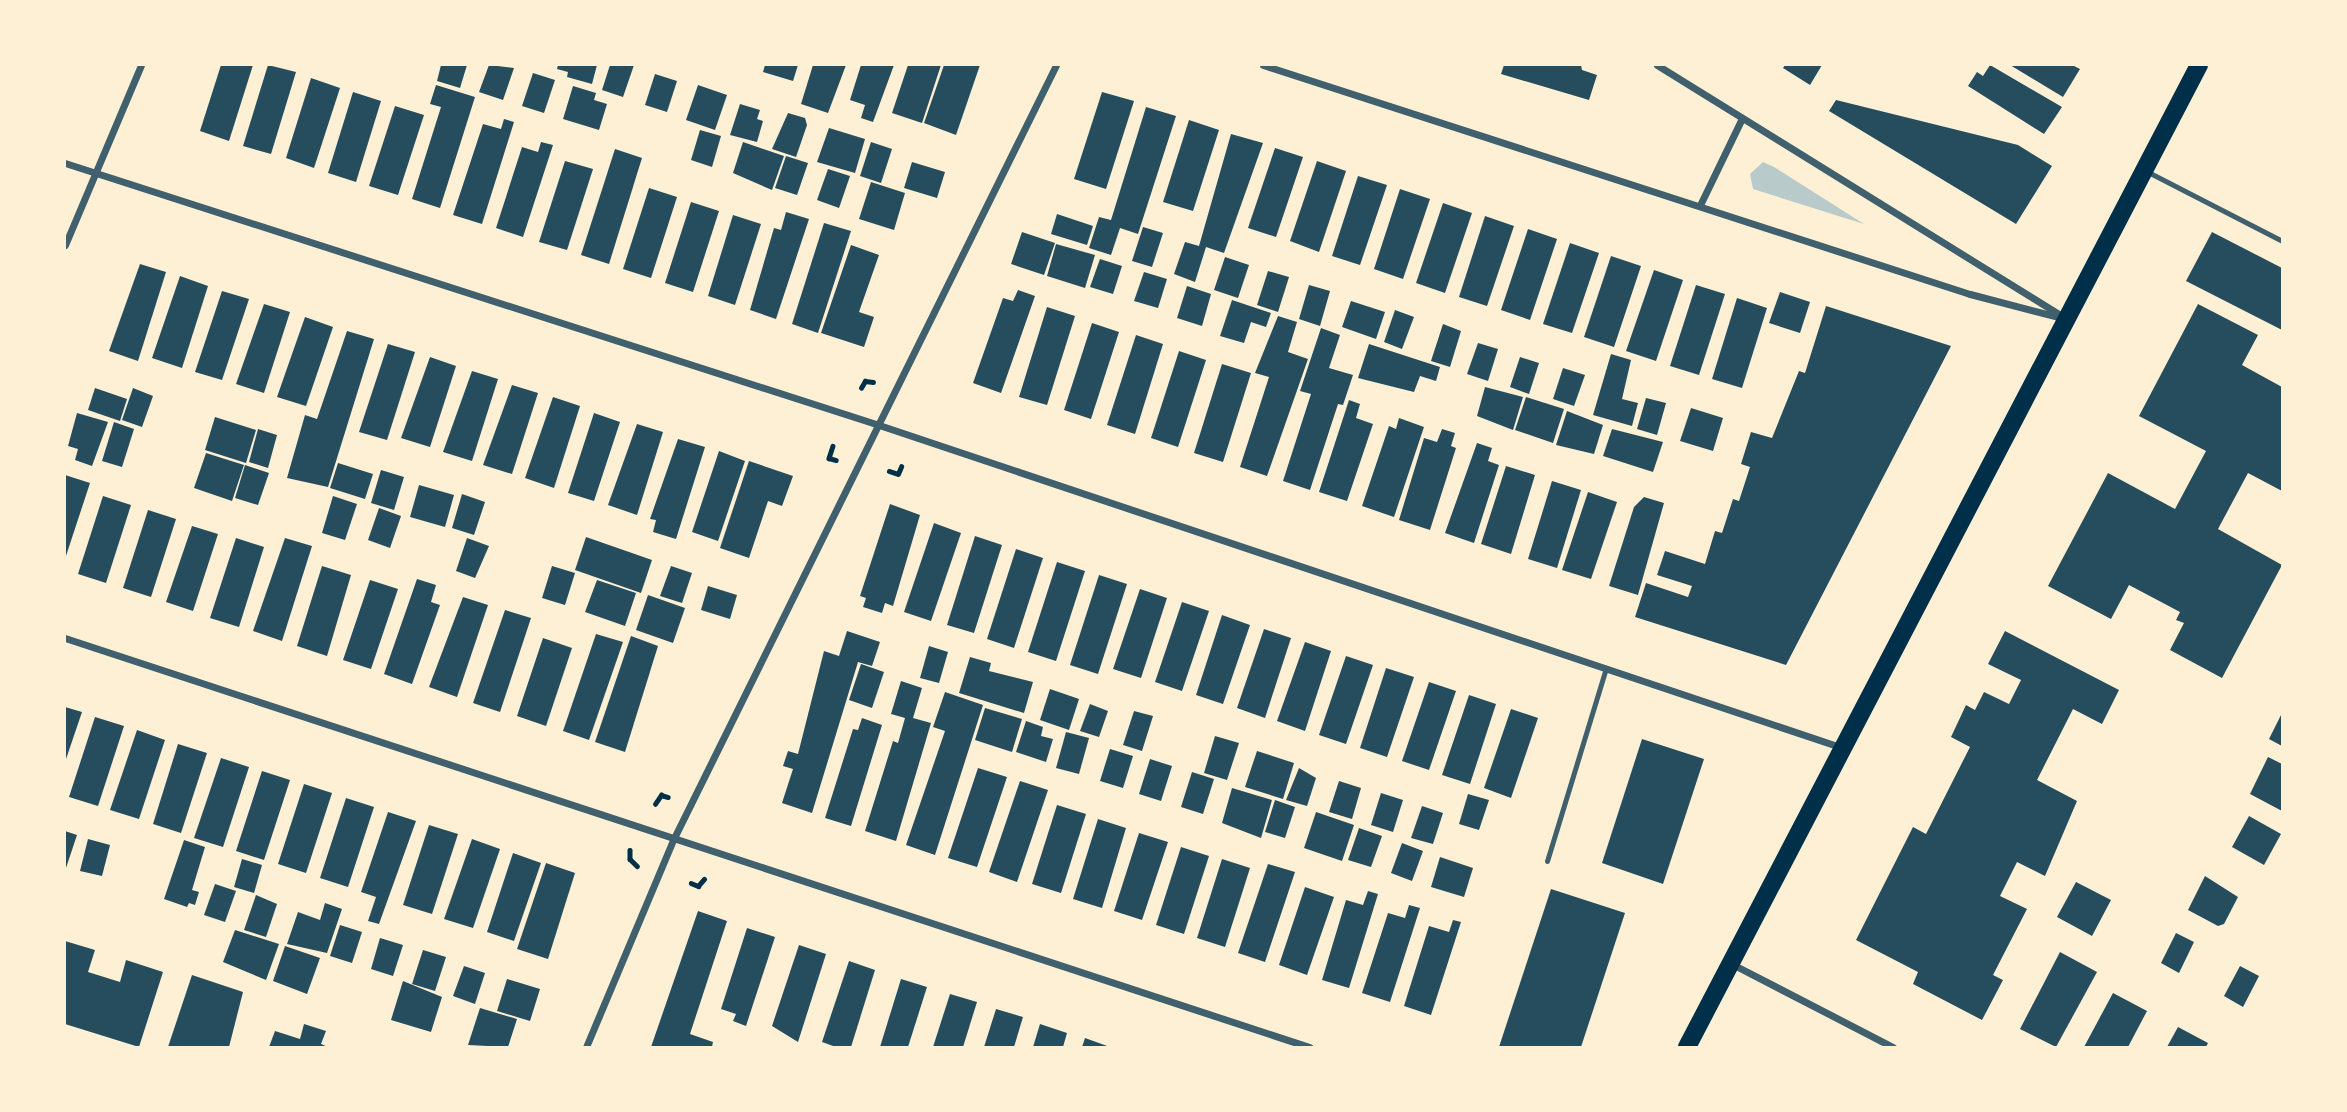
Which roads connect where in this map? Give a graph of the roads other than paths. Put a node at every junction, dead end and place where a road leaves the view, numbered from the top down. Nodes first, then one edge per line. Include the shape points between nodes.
1 (141, 65) edge
2 (1056, 65) edge
3 (1263, 65) edge
4 (1657, 65) edge
5 (2199, 65) edge
6 (1742, 118) junction
7 (65, 163) edge
8 (2144, 171) junction
9 (95, 173) junction
10 (1701, 203) junction
11 (2282, 241) edge
12 (65, 245) edge
13 (2067, 320) junction
14 (876, 424) junction
15 (65, 638) edge
16 (1606, 668) junction
17 (1843, 748) junction
18 (674, 838) junction
19 (1547, 861) dead end
20 (1731, 963) junction
21 (586, 1047) edge
22 (1309, 1047) edge
23 (1687, 1047) edge
24 (1893, 1047) edge

1 - 9 street
2 - 14 street
3 - 10 street
4 - 6 street
5 - 8 main road
6 - 10 street
6 - 13 street
7 - 9 street
8 - 11 lane
8 - 13 main road
9 - 12 street
9 - 14 street
10 - 13 street via 1970,294
13 - 17 main road
14 - 16 street
14 - 18 street
15 - 18 street
16 - 17 street
16 - 19 lane
17 - 20 main road
18 - 21 street
18 - 22 street
20 - 23 main road
20 - 24 street

